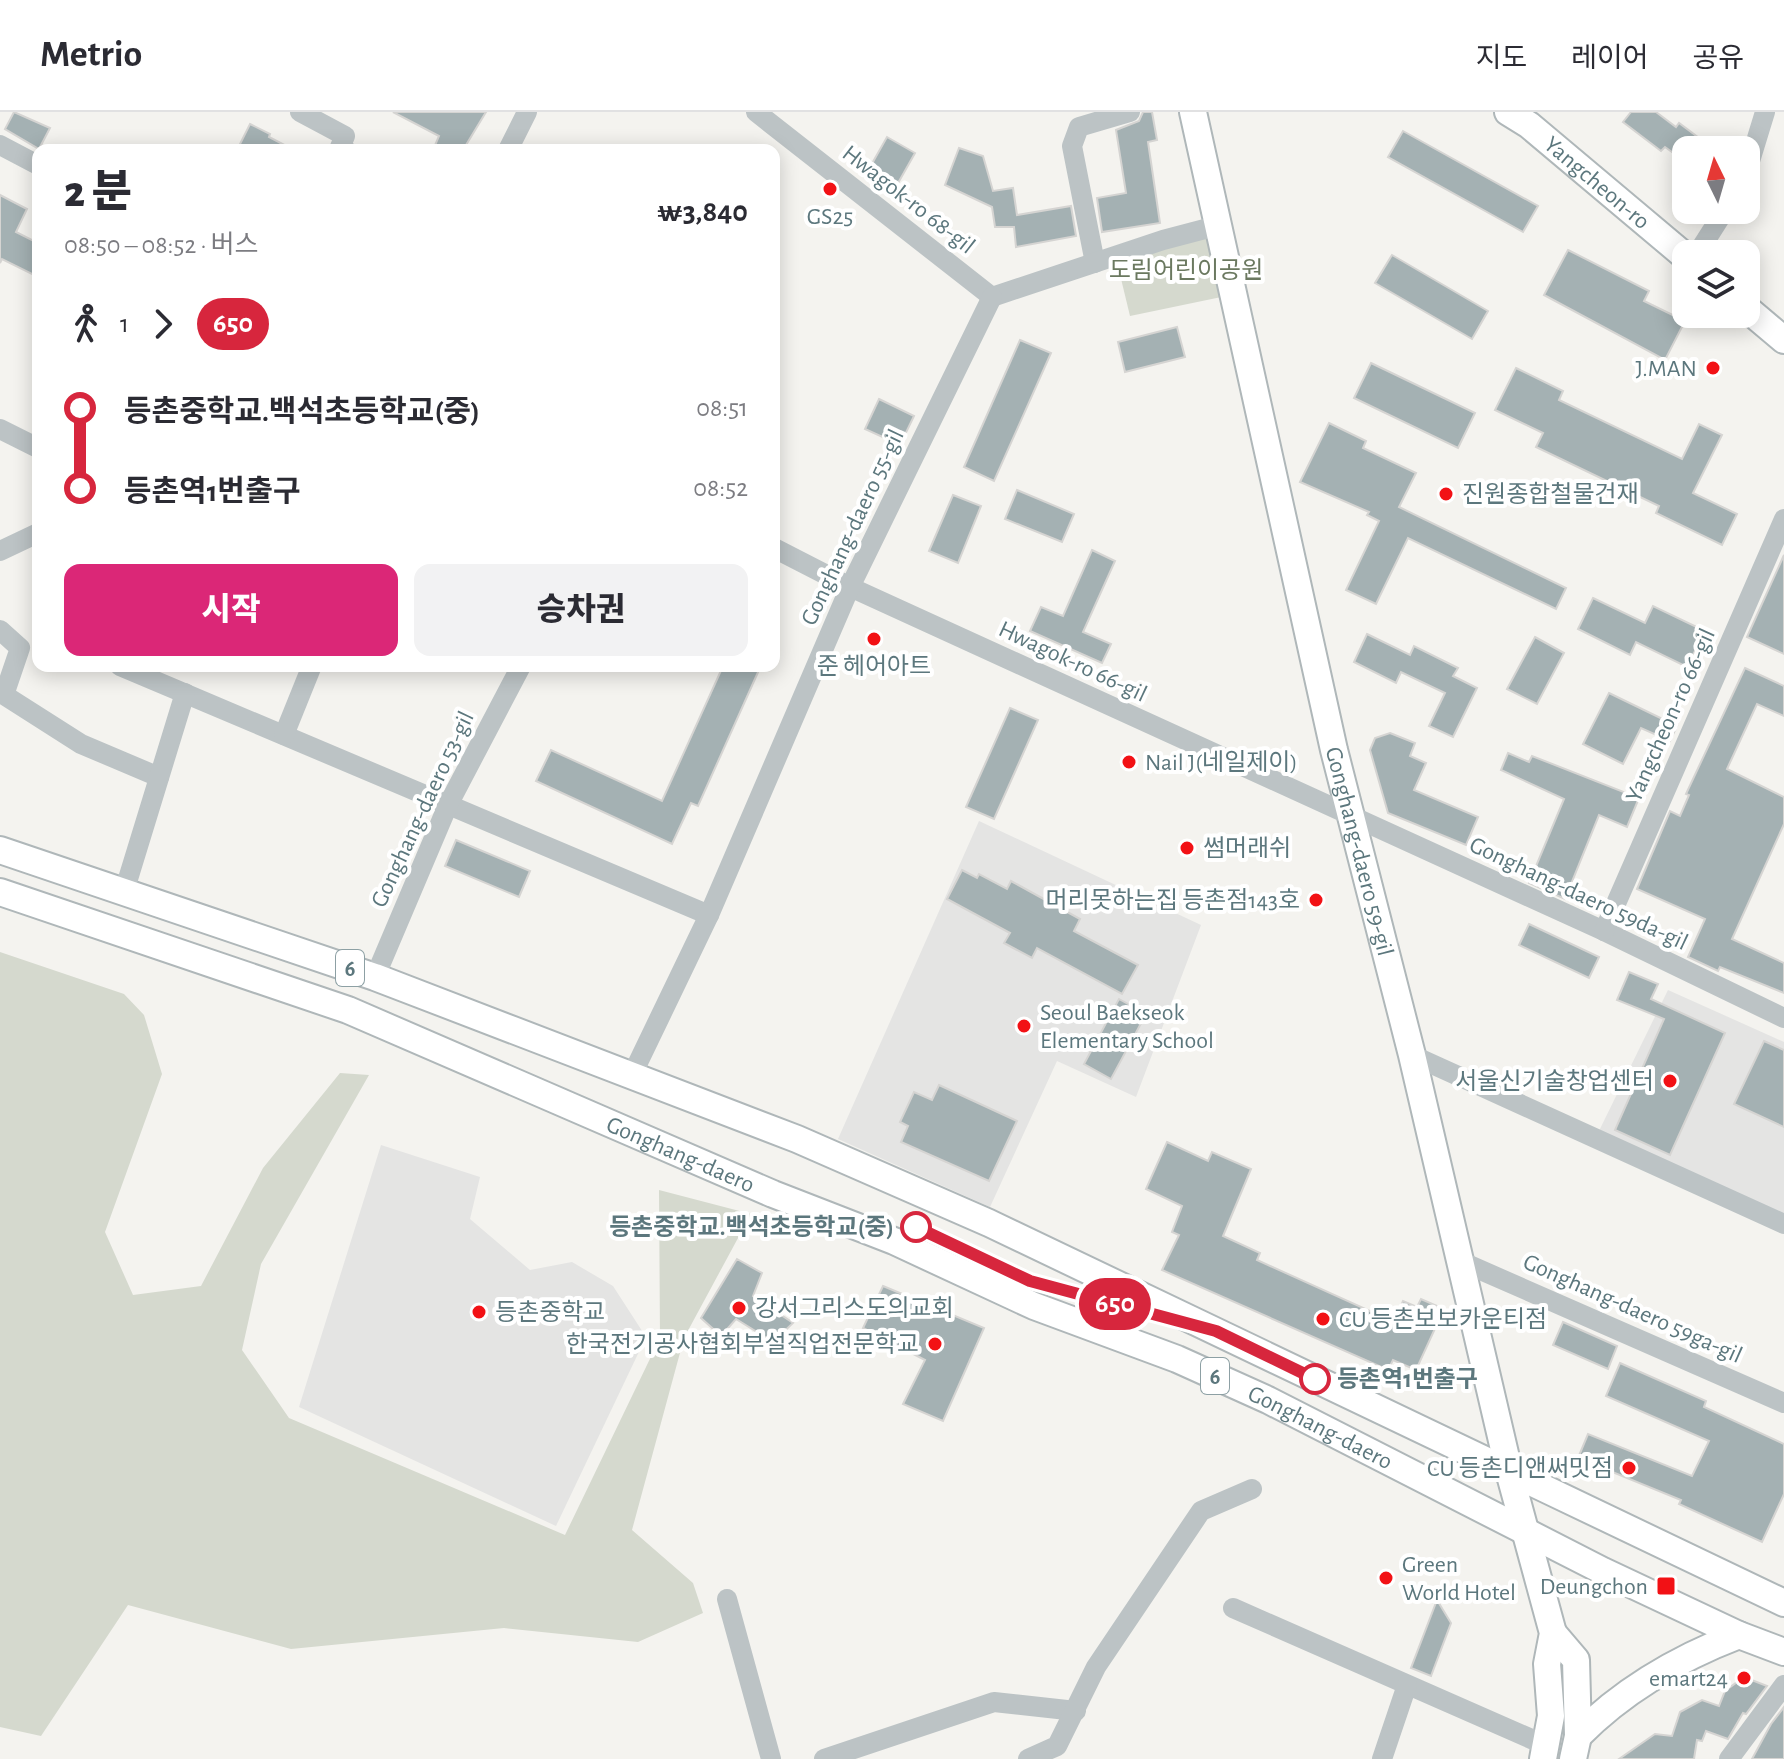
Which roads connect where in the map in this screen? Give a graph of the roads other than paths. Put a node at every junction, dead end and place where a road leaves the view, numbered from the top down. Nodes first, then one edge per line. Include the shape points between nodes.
1 (300, 112) edge
2 (527, 112) edge
3 (756, 112) edge
4 (1130, 112) edge
5 (1193, 112) edge
6 (1508, 112) edge
7 (1765, 112) edge
8 (1758, 136) edge
9 (341, 144) edge
10 (511, 144) edge
11 (0, 145) edge
12 (32, 162) edge
13 (1220, 225) junction
14 (1672, 245) edge
15 (1095, 263) junction
16 (992, 297) junction
17 (1760, 320) edge
18 (1784, 340) edge
19 (0, 429) edge
20 (32, 445) edge
21 (1784, 519) edge
22 (32, 536) edge
23 (0, 551) edge
24 (780, 551) edge
25 (850, 587) junction
26 (0, 630) edge
27 (134, 672) edge
28 (312, 672) edge
29 (518, 672) edge
30 (185, 693) junction
31 (284, 735) junction
32 (159, 777) junction
33 (448, 805) junction
34 (1352, 818) junction
35 (0, 850) edge
36 (0, 892) edge
37 (124, 892) junction
38 (709, 915) junction
39 (1604, 931) junction
40 (375, 977) junction
41 (1784, 1018) edge
42 (1412, 1055) junction
43 (633, 1073) junction
44 (1784, 1224) edge
45 (1460, 1261) junction
46 (1784, 1403) edge
47 (1510, 1475) junction
48 (1252, 1489) dead end
49 (1527, 1530) junction
50 (727, 1599) dead end
51 (1784, 1603) edge
52 (1233, 1608) dead end
53 (1553, 1633) junction
54 (1739, 1635) junction
55 (1784, 1652) edge
56 (1407, 1685) junction
57 (1784, 1685) edge
58 (1076, 1711) junction
59 (1575, 1747) edge
60 (1544, 1752) edge
61 (771, 1759) edge
62 (824, 1759) edge
63 (1028, 1759) edge
64 (1382, 1759) edge
65 (1729, 1759) edge

1 - 9 street via 345,136
2 - 10 street
3 - 16 street, Hwagok-ro 68-gil
4 - 15 street via 1079,127 1072,146
5 - 13 main road, Gonghang-daero 59-gil
6 - 14 main road, Yangcheon-ro
7 - 8 street
11 - 12 street
13 - 15 street
13 - 34 main road, Gonghang-daero 59-gil
15 - 16 street
16 - 25 street, Gonghang-daero 55-gil
17 - 18 main road
19 - 20 street
21 - 39 street, Yangcheon-ro 66-gil
22 - 23 street
24 - 25 street, Hwagok-ro 66-gil
25 - 34 street, Hwagok-ro 66-gil
25 - 38 street, Gonghang-daero 55-gil
26 - 32 street via 20,648 4,695 81,744
27 - 30 street
28 - 31 street
29 - 33 street, Gonghang-daero 53-gil
30 - 31 street
30 - 32 street
31 - 33 street
32 - 37 street
33 - 38 street
33 - 40 street, Gonghang-daero 53-gil
34 - 39 street, Gonghang-daero 59da-gil
34 - 42 main road, Gonghang-daero 59-gil
35 - 37 main road, Gonghang-daero / 6
36 - 49 main road, Gonghang-daero / 6 via 348,1010 894,1241 1034,1306 1177,1359
37 - 40 main road, Gonghang-daero / 6
38 - 43 street, Gonghang-daero 55-gil
39 - 41 street, Gonghang-daero 59da-gil
40 - 43 main road, Gonghang-daero / 6
42 - 44 street
42 - 45 main road, Gonghang-daero 59-gil
43 - 47 main road, Gonghang-daero / 6 via 989,1223
45 - 46 street, Gonghang-daero 59ga-gil
45 - 47 main road, Gonghang-daero 59-gil
47 - 49 main road, Gonghang-daero 59-gil
47 - 51 main road, Gonghang-daero / 6
48 - 58 street via 1201,1511 1096,1667
49 - 53 main road, Gonghang-daero 59-gil
49 - 54 main road, Gonghang-daero / 6
50 - 61 street
52 - 56 street
53 - 59 main road via 1576,1660
53 - 60 main road via 1547,1664 1551,1716
54 - 55 main road, Gonghang-daero / 6
54 - 59 main road via 1689,1654 1603,1710
56 - 60 street
56 - 64 street
57 - 65 street
58 - 62 street via 994,1702
58 - 63 street via 1057,1746

